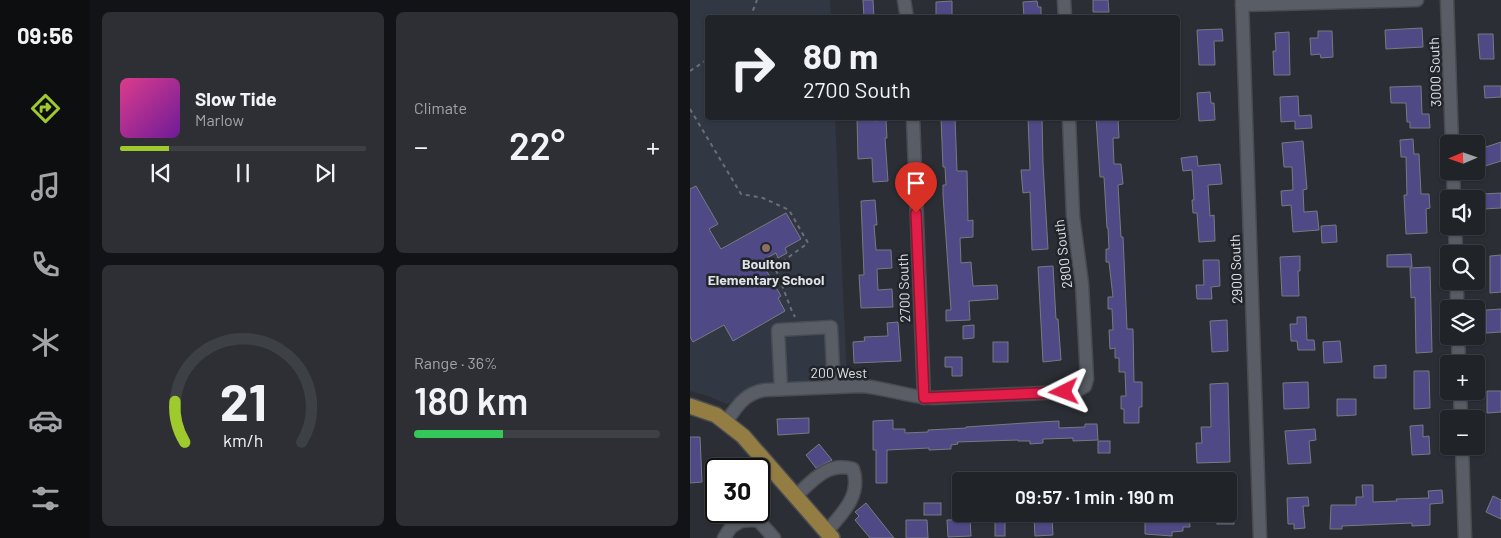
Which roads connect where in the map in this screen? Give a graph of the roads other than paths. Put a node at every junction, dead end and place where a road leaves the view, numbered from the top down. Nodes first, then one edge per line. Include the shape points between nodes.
1 (904, 0) edge
2 (1064, 0) edge
3 (1417, 0) edge
4 (1448, 0) edge
5 (1242, 2) edge
6 (906, 15) edge
7 (1065, 15) edge
8 (912, 120) edge
9 (1069, 120) edge
10 (1452, 135) edge
11 (1084, 386) joint
12 (834, 387) junction
13 (781, 389) junction
14 (924, 398) junction
15 (690, 406) edge
16 (726, 422) junction
17 (1462, 455) edge
18 (796, 496) junction
19 (829, 535) edge
20 (724, 538) edge
21 (774, 538) edge
22 (1260, 538) edge
23 (1465, 538) edge

1 - 6 street
2 - 7 street
3 - 5 street
4 - 10 street, 3000 South
5 - 22 street, 2900 South
8 - 14 street, 2700 South
9 - 11 street, 2800 South via 1073,216 1082,284
11 - 14 street, 200 West via 1064,392
12 - 13 street, 200 West
12 - 13 street via 832,328 785,329 778,330
12 - 14 street, 200 West via 866,386
13 - 16 street, 200 West via 758,391 746,396
15 - 16 main road
16 - 18 main road via 743,436
17 - 23 street
18 - 19 main road
18 - 19 street via 834,467 853,469 856,478 851,503
20 - 21 street via 731,527 741,521 752,520 759,521

